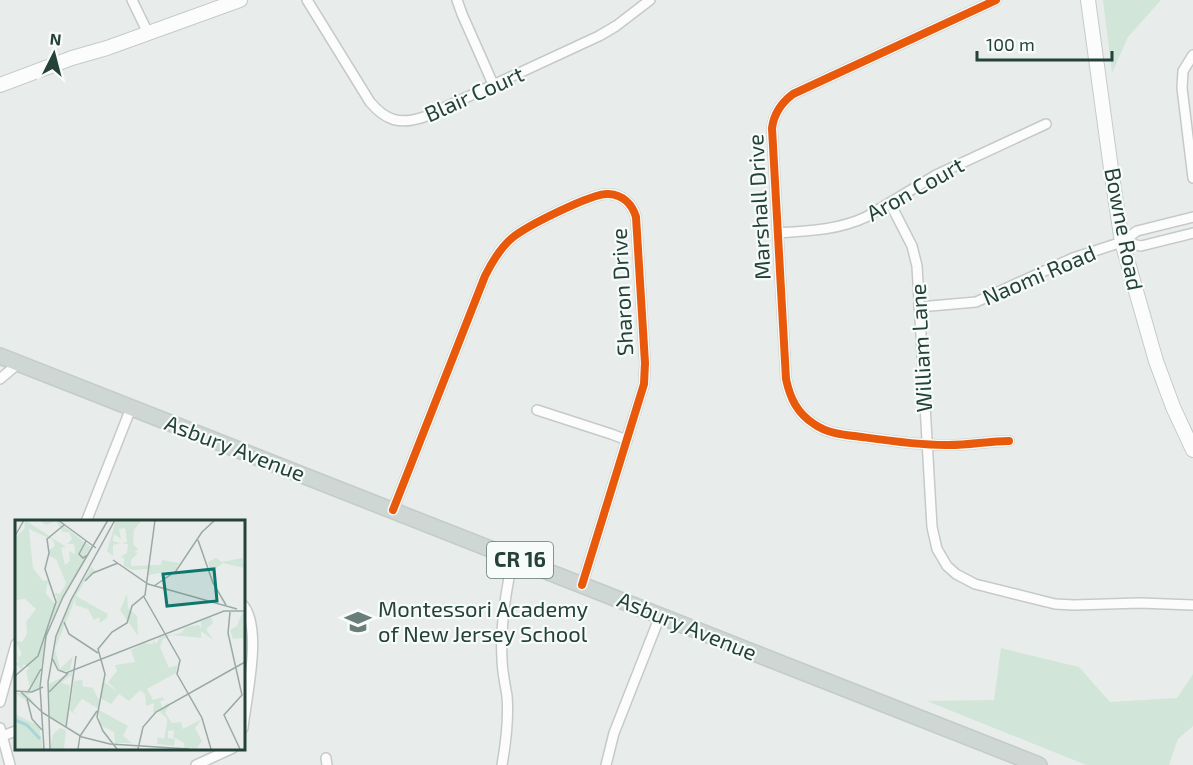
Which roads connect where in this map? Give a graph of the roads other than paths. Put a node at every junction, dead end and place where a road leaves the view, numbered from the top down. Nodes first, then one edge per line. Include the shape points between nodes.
1 (132, 0) edge
2 (240, 0) edge
3 (308, 0) edge
4 (457, 0) edge
5 (650, 0) edge
6 (996, 0) edge
7 (1088, 0) edge
8 (148, 33) junction
9 (1193, 56) edge
10 (494, 84) junction
11 (0, 86) edge
12 (1046, 124) dead end
13 (1193, 178) edge
14 (890, 202) junction
15 (1193, 217) edge
16 (778, 233) junction
17 (1193, 233) edge
18 (1122, 242) junction
19 (919, 307) junction
20 (0, 356) edge
21 (19, 363) junction
22 (0, 379) edge
23 (131, 408) junction
24 (537, 410) dead end
25 (627, 440) junction
26 (1009, 441) dead end
27 (927, 444) junction
28 (1193, 450) edge
29 (393, 510) junction
30 (87, 520) edge
31 (513, 558) junction
32 (582, 585) junction
33 (1193, 605) edge
34 (244, 606) edge
35 (660, 616) junction
36 (253, 633) junction
37 (244, 635) edge
38 (15, 647) edge
39 (3, 681) edge
40 (0, 702) edge
41 (244, 720) edge
42 (1, 732) edge
43 (229, 750) edge
44 (10, 765) edge
45 (196, 765) edge
46 (502, 765) edge
47 (606, 765) edge
48 (1039, 765) edge

1 - 8 street
2 - 8 street
3 - 10 street, Blair Court via 370,102 386,118 413,121
4 - 10 street
5 - 10 street, Blair Court via 599,36
6 - 16 street, Marshall Drive via 798,92 781,105 772,128
7 - 18 street, Bowne Road
8 - 11 street
9 - 13 street via 1183,70 1182,88
12 - 14 street, Aron Court via 936,175
14 - 16 street, Aron Court via 842,226
14 - 19 street, William Lane via 914,254
15 - 18 street via 1137,231
16 - 27 street, Marshall Drive via 786,379 793,403 813,424 833,433
17 - 18 street via 1141,246
18 - 19 street, Naomi Road via 1073,258 976,302
18 - 28 street, Bowne Road via 1156,361
19 - 27 street, William Lane
20 - 21 main road, Asbury Avenue / CR 16
21 - 22 street
21 - 23 main road, Asbury Avenue / CR 16
23 - 29 main road, Asbury Avenue / CR 16
23 - 30 street
24 - 25 street
25 - 29 street, Sharon Drive via 645,373 636,217 630,204 620,196 600,194 533,224 513,237 495,257
25 - 32 street, Sharon Drive
26 - 27 street, Marshall Drive
27 - 33 street, William Lane via 933,538 947,566 965,579 1055,604
29 - 31 main road, Asbury Avenue / CR 16
31 - 32 main road, Asbury Avenue / CR 16
31 - 46 street via 502,636 508,716
32 - 35 main road, Asbury Avenue / CR 16
34 - 36 street
35 - 47 street via 614,733
35 - 48 main road, Asbury Avenue / CR 16
36 - 37 street
36 - 41 street
38 - 39 street
39 - 40 street
42 - 44 street
43 - 45 street

